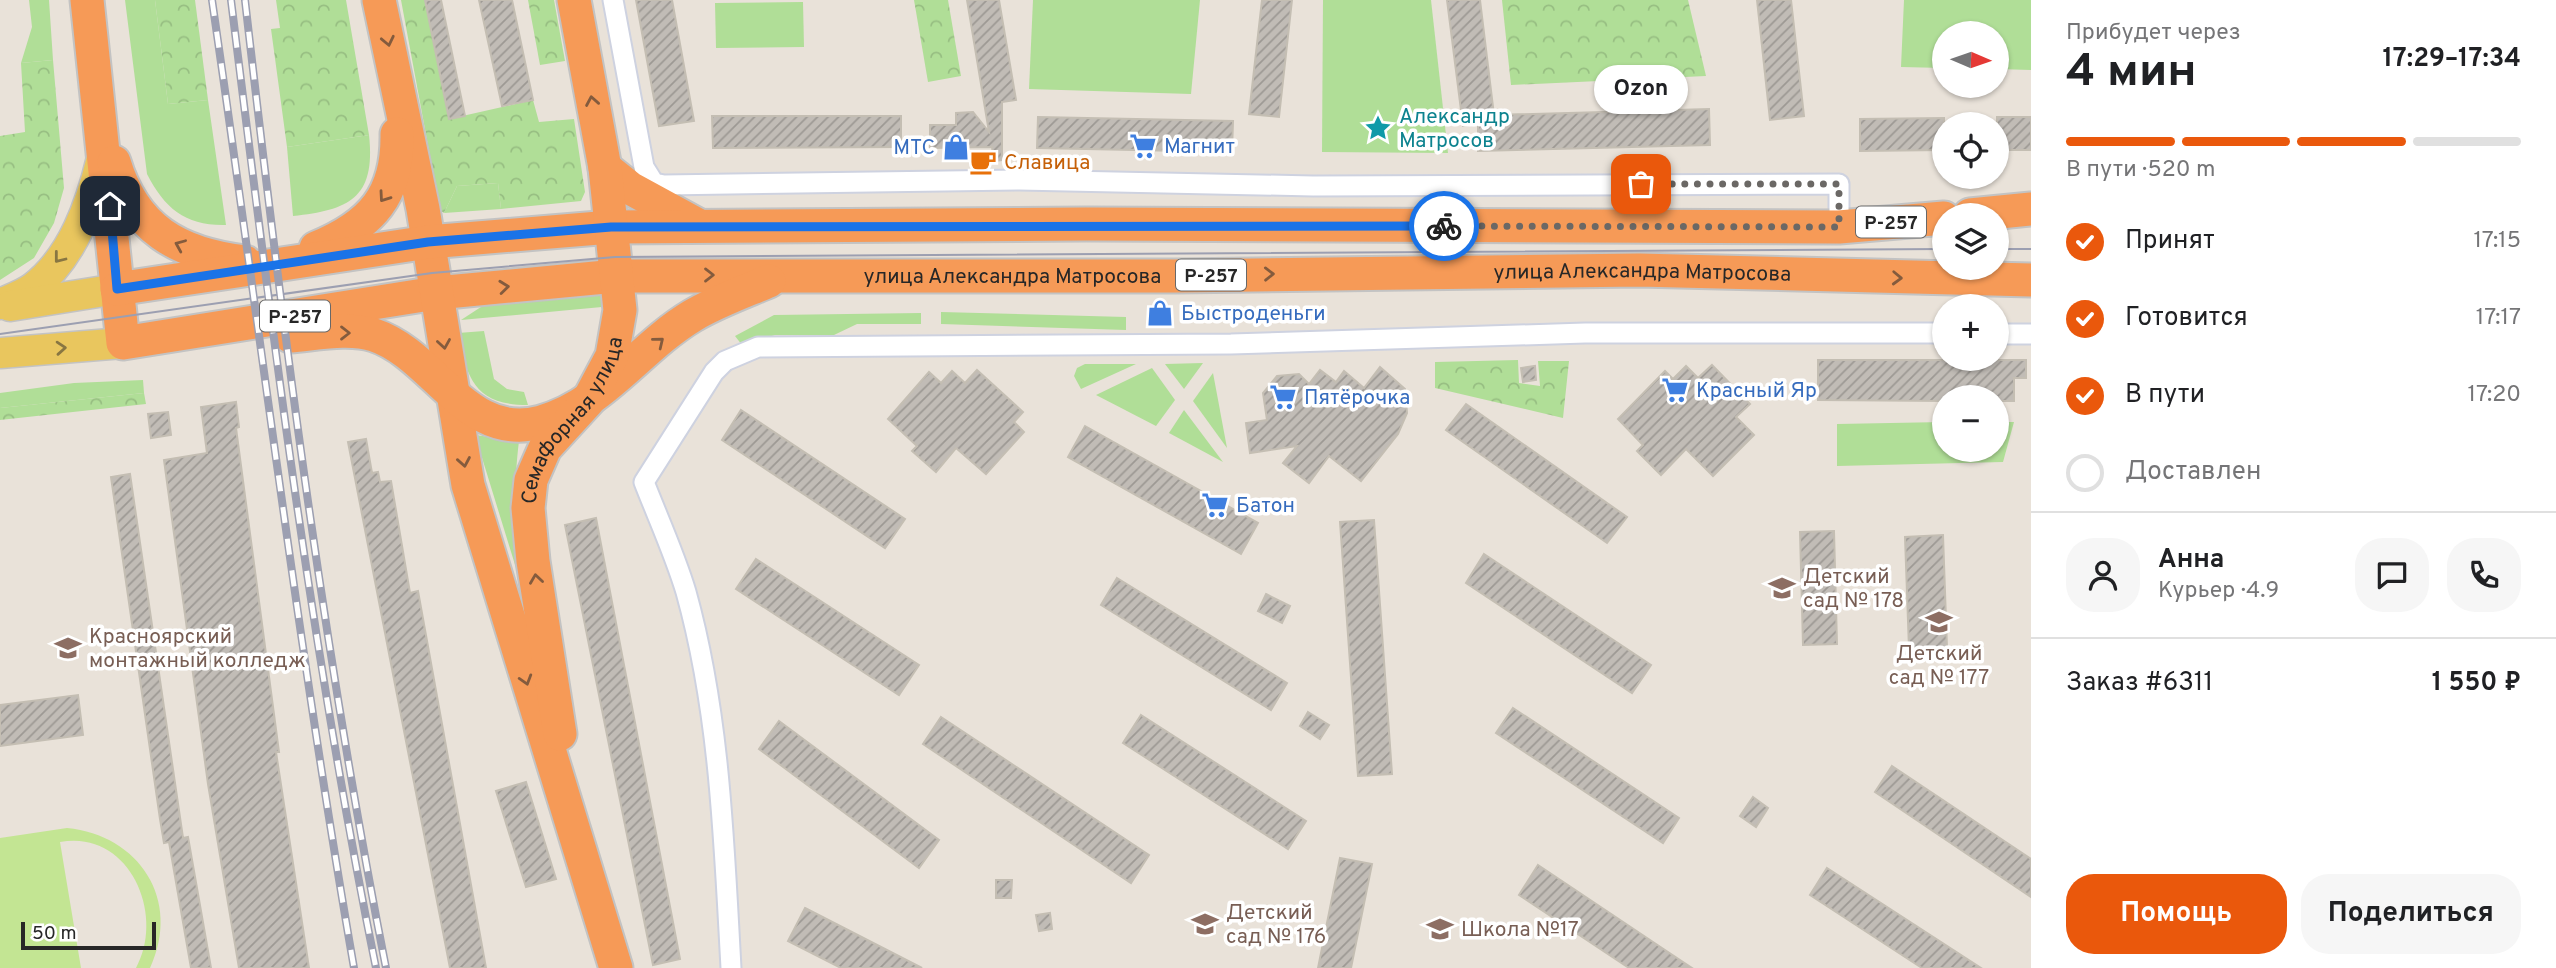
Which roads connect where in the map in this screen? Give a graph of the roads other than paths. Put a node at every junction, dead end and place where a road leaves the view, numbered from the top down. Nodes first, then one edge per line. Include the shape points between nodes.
1 (88, 0) edge
2 (379, 0) edge
3 (573, 0) edge
4 (613, 0) edge
5 (396, 83) junction
6 (100, 109) junction
7 (104, 151) junction
8 (604, 168) junction
9 (2031, 209) edge
10 (2009, 211) edge
11 (1932, 219) edge
12 (699, 225) junction
13 (611, 227) junction
14 (1839, 227) junction
15 (428, 242) junction
16 (270, 265) junction
17 (784, 275) junction
18 (616, 276) junction
19 (2031, 280) edge
20 (117, 289) junction
21 (436, 293) junction
22 (0, 306) edge
23 (1932, 333) edge
24 (2009, 334) edge
25 (2031, 334) edge
26 (139, 341) junction
27 (0, 353) edge
28 (452, 394) junction
29 (588, 401) junction
30 (578, 840) junction
31 (616, 968) edge
32 (731, 968) edge

1 - 6 highway
2 -> 5 highway, Семафорная улица
8 -> 3 highway, Семафорная улица
4 - 14 street via 644,167 654,183 664,185 995,180 1313,186 1839,184
5 - 15 highway, Семафорная улица
5 -> 16 highway via 398,163 385,198 354,230
6 - 7 highway
16 -> 6 highway via 190,250 168,240 142,218 124,191
7 - 20 highway
7 -> 22 main road via 81,224 62,255 34,287
8 - 12 highway via 630,188
8 - 13 highway, Семафорная улица
9 - 10 highway
11 - 14 highway, Р-257
12 - 13 highway, Р-257
12 - 14 highway, Р-257
13 - 15 highway, Р-257
13 - 18 highway, Семафорная улица
15 - 16 highway, Р-257
15 - 21 highway, Семафорная улица
16 - 20 highway, Р-257
18 -> 17 highway, улица Александра Матросова / Р-257
17 -> 19 highway, улица Александра Матросова / Р-257 via 1639,270
29 -> 17 highway via 691,316
21 -> 18 highway, улица Александра Матросова / Р-257
18 - 29 highway, Семафорная улица via 617,336
20 - 22 main road
20 - 26 highway
21 - 26 highway, улица Александра Матросова / Р-257
21 -> 28 highway, Семафорная улица
23 - 32 street via 1596,333 1231,344 758,347 725,361 645,482 685,589 709,695 722,804
24 - 25 street
27 -> 26 main road, улица Александра Матросова
26 -> 28 highway via 373,335 394,345
28 - 29 highway via 482,416 519,426 541,423
28 -> 30 highway, Семафорная улица via 468,485
30 -> 29 highway, Семафорная улица via 545,647 528,508 531,480 545,448
30 - 31 highway, Семафорная улица

